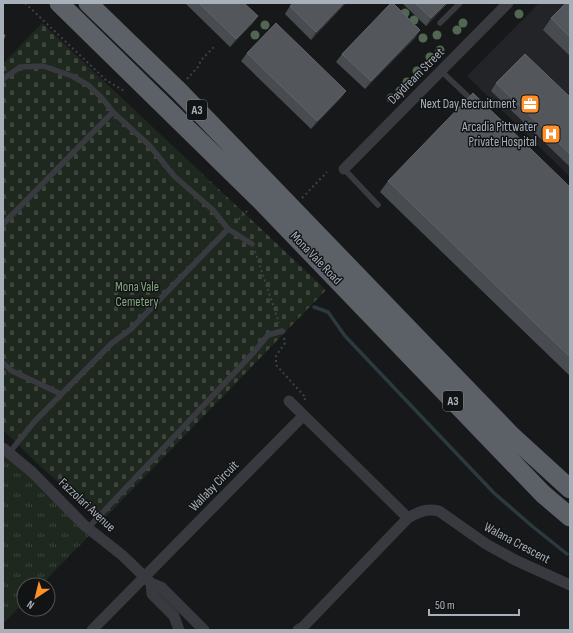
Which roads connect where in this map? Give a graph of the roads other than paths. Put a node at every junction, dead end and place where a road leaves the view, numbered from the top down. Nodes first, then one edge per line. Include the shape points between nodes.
1 (59, 3) edge
2 (88, 3) edge
3 (460, 3) edge
4 (508, 3) edge
5 (440, 23) dead end
6 (441, 71) junction
7 (3, 78) edge
8 (480, 109) edge
9 (113, 112) junction
10 (344, 169) joint
11 (378, 205) dead end
12 (3, 224) edge
13 (228, 229) junction
14 (252, 244) road end
15 (282, 331) road end
16 (3, 363) edge
17 (61, 394) junction
18 (288, 401) dead end
19 (301, 414) junction
20 (6, 451) edge
21 (570, 489) edge
22 (570, 517) edge
23 (408, 518) junction
24 (88, 528) junction
25 (148, 580) junction
26 (570, 586) edge
27 (92, 630) edge
28 (179, 630) edge
29 (204, 630) edge
30 (298, 630) edge

1 - 22 highway, Mona Vale Road / A3 via 261,201 543,494
2 - 21 highway, Mona Vale Road / A3 via 179,91 512,436
3 - 5 lane
4 - 6 street, Daydream Street
6 - 8 lane
6 - 10 street, Daydream Street
7 - 9 lane via 20,67 43,66 72,76 88,85
9 - 12 lane
9 - 13 lane via 150,146 174,176 213,210
10 - 11 lane
13 - 14 lane
13 - 17 lane via 131,329 112,343
15 - 24 lane via 268,335
16 - 17 lane via 12,371
17 - 20 lane
18 - 19 street
19 - 23 street
19 - 25 street, Wallaby Circuit
20 - 24 street, Fazzolari Avenue via 32,472
23 - 26 street, Walana Crescent via 418,512 433,510 445,515 492,548
23 - 30 street
24 - 25 street, Fazzolari Avenue
25 - 27 street, Wallaby Circuit
25 - 28 street, Fazzolari Avenue via 152,594 174,616
25 - 29 street, Fazzolari Avenue via 161,587

